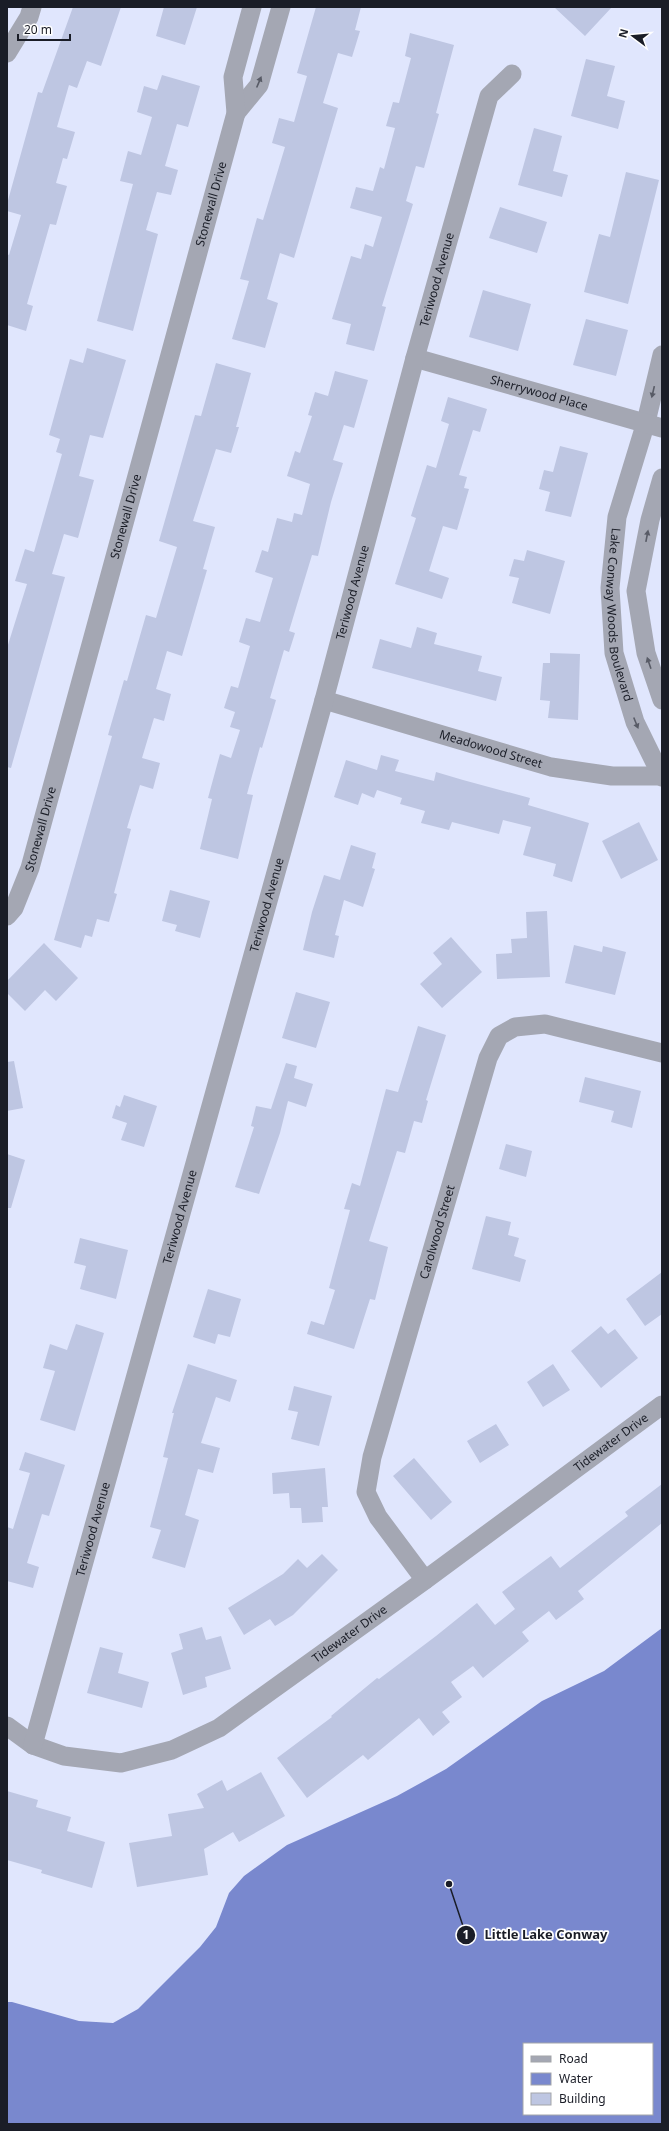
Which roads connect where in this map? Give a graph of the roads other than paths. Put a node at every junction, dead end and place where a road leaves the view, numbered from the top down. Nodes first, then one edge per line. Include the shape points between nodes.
1 (32, 7) edge
2 (252, 7) edge
3 (281, 7) edge
4 (7, 46) edge
5 (512, 74) dead end
6 (236, 113) junction
7 (662, 354) edge
8 (415, 358) junction
9 (654, 425) edge
10 (662, 478) edge
11 (324, 700) junction
12 (662, 700) edge
13 (662, 777) edge
14 (7, 916) edge
15 (662, 1053) edge
16 (662, 1404) edge
17 (425, 1580) junction
18 (7, 1726) edge
19 (33, 1745) junction

1 - 4 street via 29,17
2 - 6 street, Stonewall Drive via 233,77
6 -> 3 street, Stonewall Drive via 259,85
5 - 8 street, Teriwood Avenue via 489,96
6 - 14 street, Stonewall Drive via 30,868 14,908
7 -> 9 street, Lake Conway Woods Boulevard
8 - 9 street, Sherrywood Place
8 - 11 street, Teriwood Avenue
9 -> 13 street, Lake Conway Woods Boulevard via 617,517 610,588 614,653 635,722
12 -> 10 street, Lake Conway Woods Boulevard via 646,653 636,591 650,520
11 - 13 street, Meadowood Street via 551,767 612,776
11 - 19 street, Teriwood Avenue
15 - 17 street, Carolwood Street via 545,1024 515,1027 499,1036 488,1058 372,1457 366,1492 378,1517
16 - 17 street, Tidewater Drive
17 - 19 street, Tidewater Drive via 219,1728 172,1750 121,1763 64,1756
18 - 19 street, Tidewater Drive

